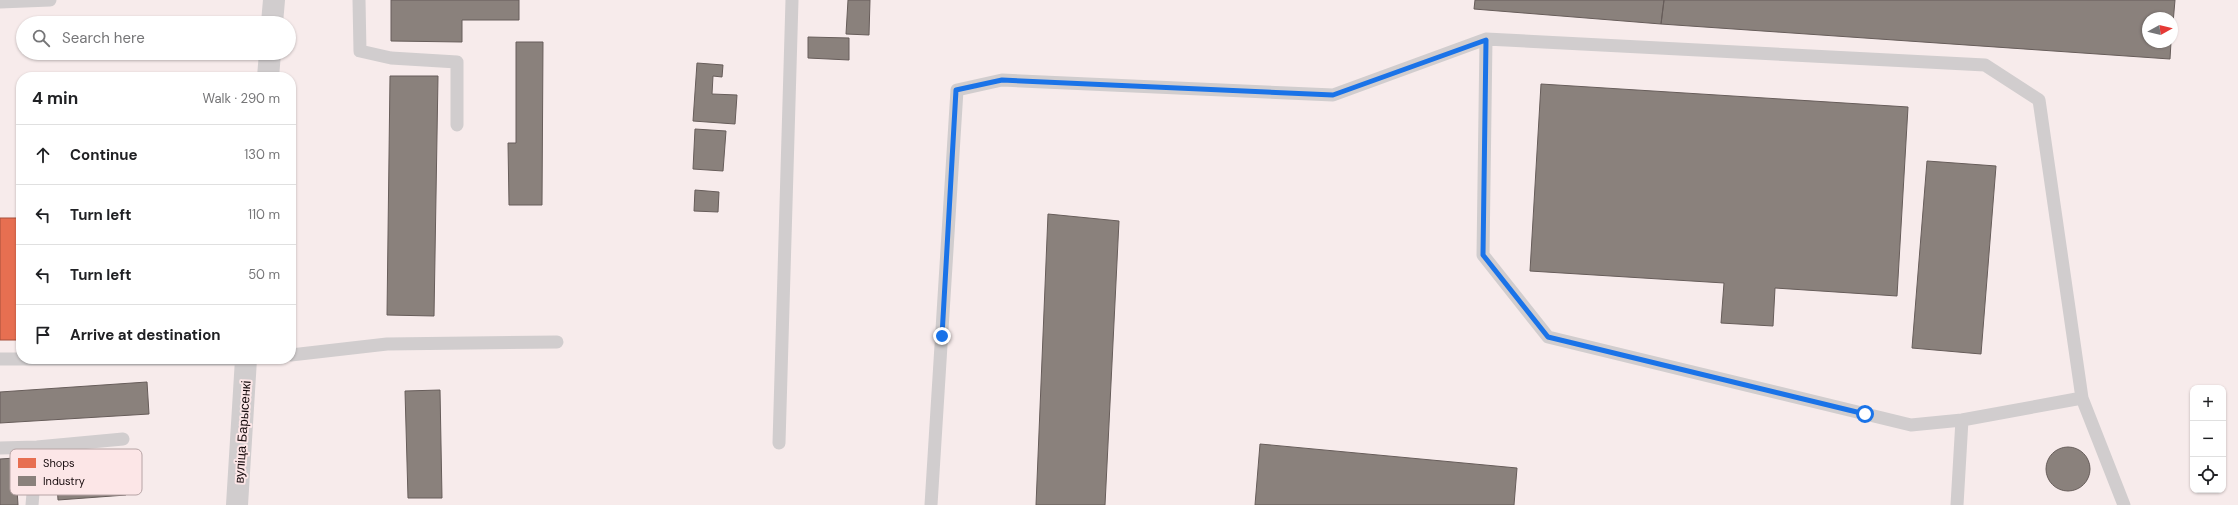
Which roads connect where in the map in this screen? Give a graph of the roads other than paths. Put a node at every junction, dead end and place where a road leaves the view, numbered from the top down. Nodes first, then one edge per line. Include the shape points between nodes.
1 (50, 0) edge
2 (274, 0) edge
3 (359, 0) edge
4 (792, 0) edge
5 (0, 2) edge
6 (273, 16) edge
7 (1486, 40) junction
8 (269, 60) edge
9 (268, 72) edge
10 (457, 125) dead end
11 (557, 342) dead end
12 (296, 354) edge
13 (0, 359) edge
14 (16, 359) edge
15 (249, 364) edge
16 (2082, 398) junction
17 (1962, 420) junction
18 (123, 439) dead end
19 (779, 443) dead end
20 (37, 447) joint
21 (0, 448) edge
22 (33, 495) edge
23 (32, 505) edge
24 (237, 505) edge
25 (931, 505) edge
26 (1958, 505) edge
27 (2124, 505) edge

1 - 5 lane
2 - 6 street
3 - 10 lane via 360,52 391,58 457,62
4 - 19 lane
7 - 16 lane via 1985,64 2039,100
7 - 17 lane via 1483,255 1548,337 1911,425
7 - 25 lane via 1333,95 1002,80 956,90
8 - 9 street
11 - 12 lane via 387,344
13 - 14 lane
15 - 24 street, вуліца Барысенкі
16 - 17 lane
16 - 27 lane
17 - 26 lane
18 - 20 lane
20 - 21 lane
22 - 23 lane

